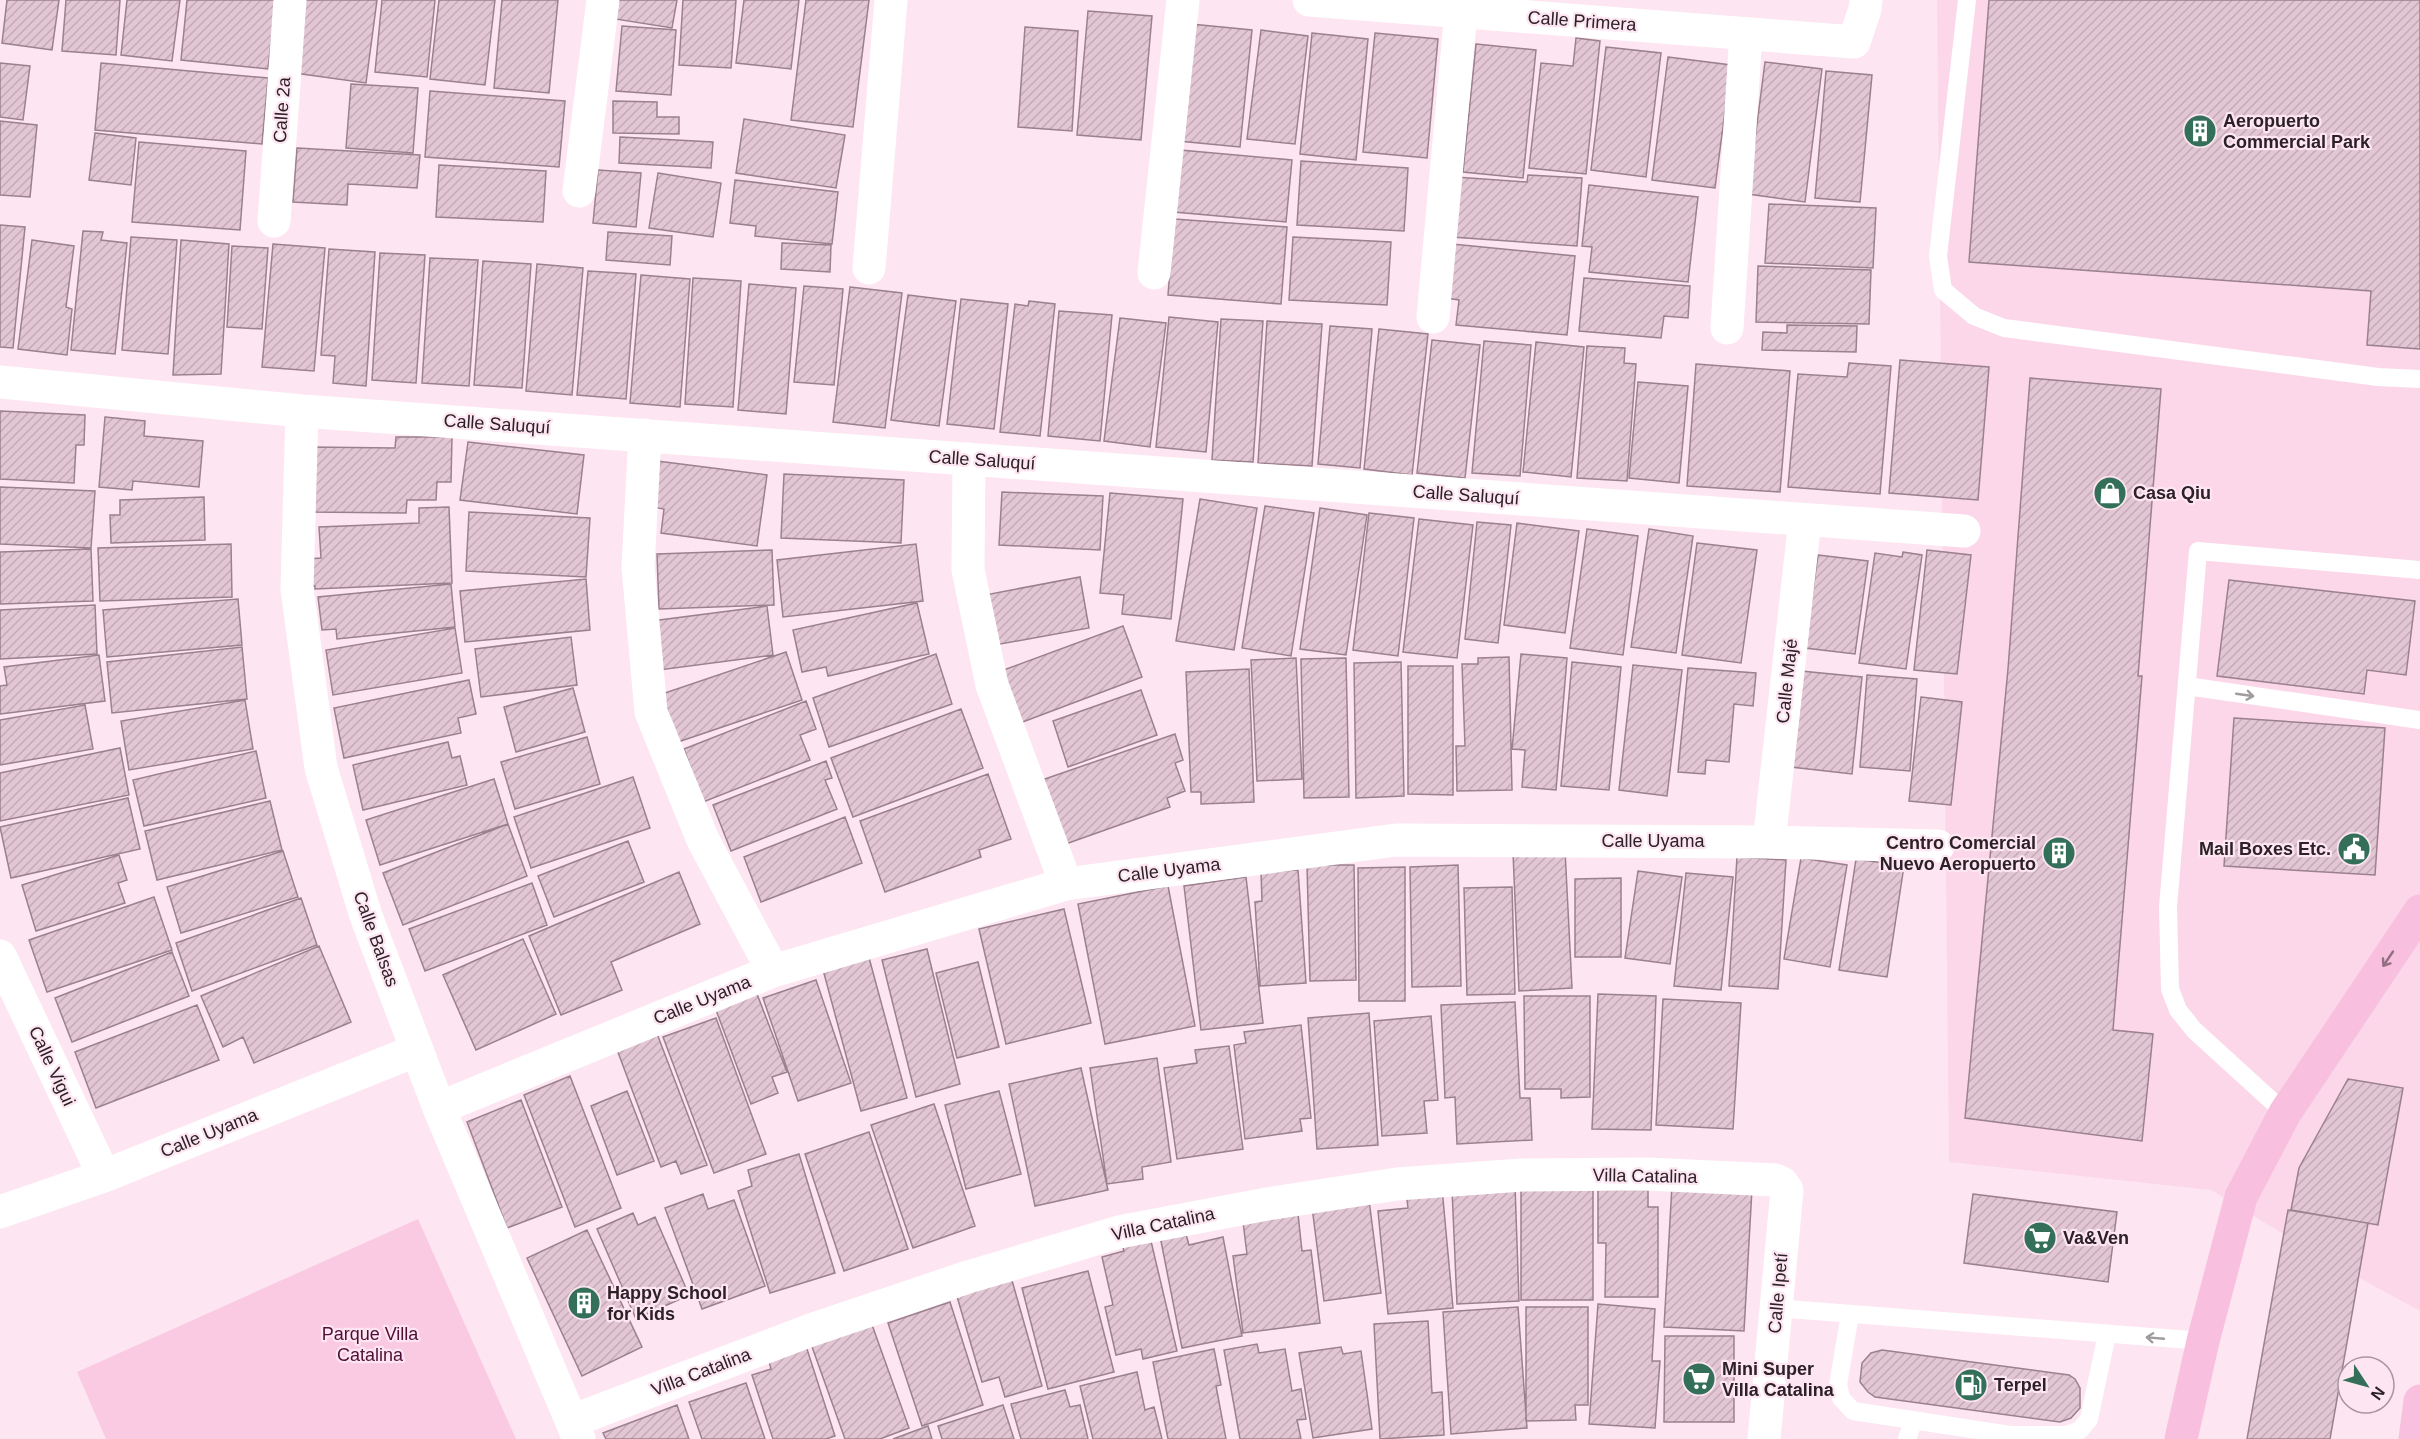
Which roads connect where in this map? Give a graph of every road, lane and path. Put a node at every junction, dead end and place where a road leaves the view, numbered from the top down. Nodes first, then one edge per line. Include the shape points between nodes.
1 (290, 0) edge
2 (603, 0) edge
3 (891, 0) edge
4 (1183, 0) edge
5 (1309, 0) edge
6 (1866, 0) edge
7 (1967, 0) edge
8 (1461, 6) edge
9 (1746, 34) junction
10 (579, 191) dead end
11 (274, 221) dead end
12 (869, 268) dead end
13 (1154, 273) dead end
14 (1432, 316) dead end
15 (1727, 328) dead end
16 (2420, 379) edge
17 (0, 382) edge
18 (302, 411) junction
19 (645, 435) junction
20 (969, 459) junction
21 (1805, 520) junction
22 (1964, 531) dead end
23 (2420, 570) edge
24 (2187, 686) junction
25 (2420, 720) edge
26 (1769, 842) junction
27 (1938, 846) dead end
28 (1066, 884) junction
29 (2420, 911) edge
30 (0, 956) edge
31 (773, 971) junction
32 (417, 1050) junction
33 (439, 1108) junction
34 (2285, 1113) junction
35 (104, 1176) junction
36 (1782, 1183) joint
37 (0, 1212) edge
38 (1776, 1308) junction
39 (1850, 1314) junction
40 (2107, 1334) junction
41 (2203, 1341) junction
42 (2420, 1401) edge
43 (575, 1430) edge
44 (1910, 1430) edge
45 (2010, 1437) edge
46 (1764, 1439) edge
47 (2181, 1439) edge
48 (2415, 1439) edge

1 - 11 street, Calle 2a
2 - 10 street
3 - 12 street
4 - 13 street
5 - 8 street, Calle Primera
6 - 9 street, Calle Primera via 1854,42
7 - 16 lane via 1938,256 1943,290 1974,316 2004,328 2378,377
8 - 9 street, Calle Primera
8 - 14 street
9 - 15 street
17 - 18 street, Calle Saluquí
18 - 19 street, Calle Saluquí
18 - 32 street, Calle Balsas via 297,590 321,768 366,916
19 - 20 street, Calle Saluquí
19 - 31 street via 638,567 651,712 703,840
20 - 21 street, Calle Saluquí
20 - 28 street via 968,570 992,685
21 - 22 street, Calle Saluquí
21 - 26 street, Calle Majé
23 - 24 lane via 2198,550
24 -> 25 lane
24 - 34 lane via 2168,907 2170,989 2178,1010 2194,1029
26 - 27 street, Calle Uyama
26 - 28 street, Calle Uyama via 1396,840
28 - 31 street, Calle Uyama
29 -> 34 main road
30 - 35 street, Calle Vigui
31 - 33 street, Calle Uyama
32 - 33 street, Calle Balsas
32 - 35 street, Calle Uyama
33 - 43 street, Calle Balsas
34 - 41 main road via 2241,1197
35 - 37 street, Calle Uyama
36 - 38 street, Calle Ipetí via 1787,1190
36 - 43 street, Villa Catalina via 1647,1174 1499,1177 1385,1186 1119,1232 811,1330
38 - 39 lane
38 - 46 street, Calle Ipetí
39 - 40 lane
39 - 44 lane via 1838,1385 1841,1398 1853,1411
41 -> 40 lane
40 - 45 lane via 2089,1419 2080,1430 2067,1435
41 - 47 main road
42 - 48 main road
44 - 45 lane

